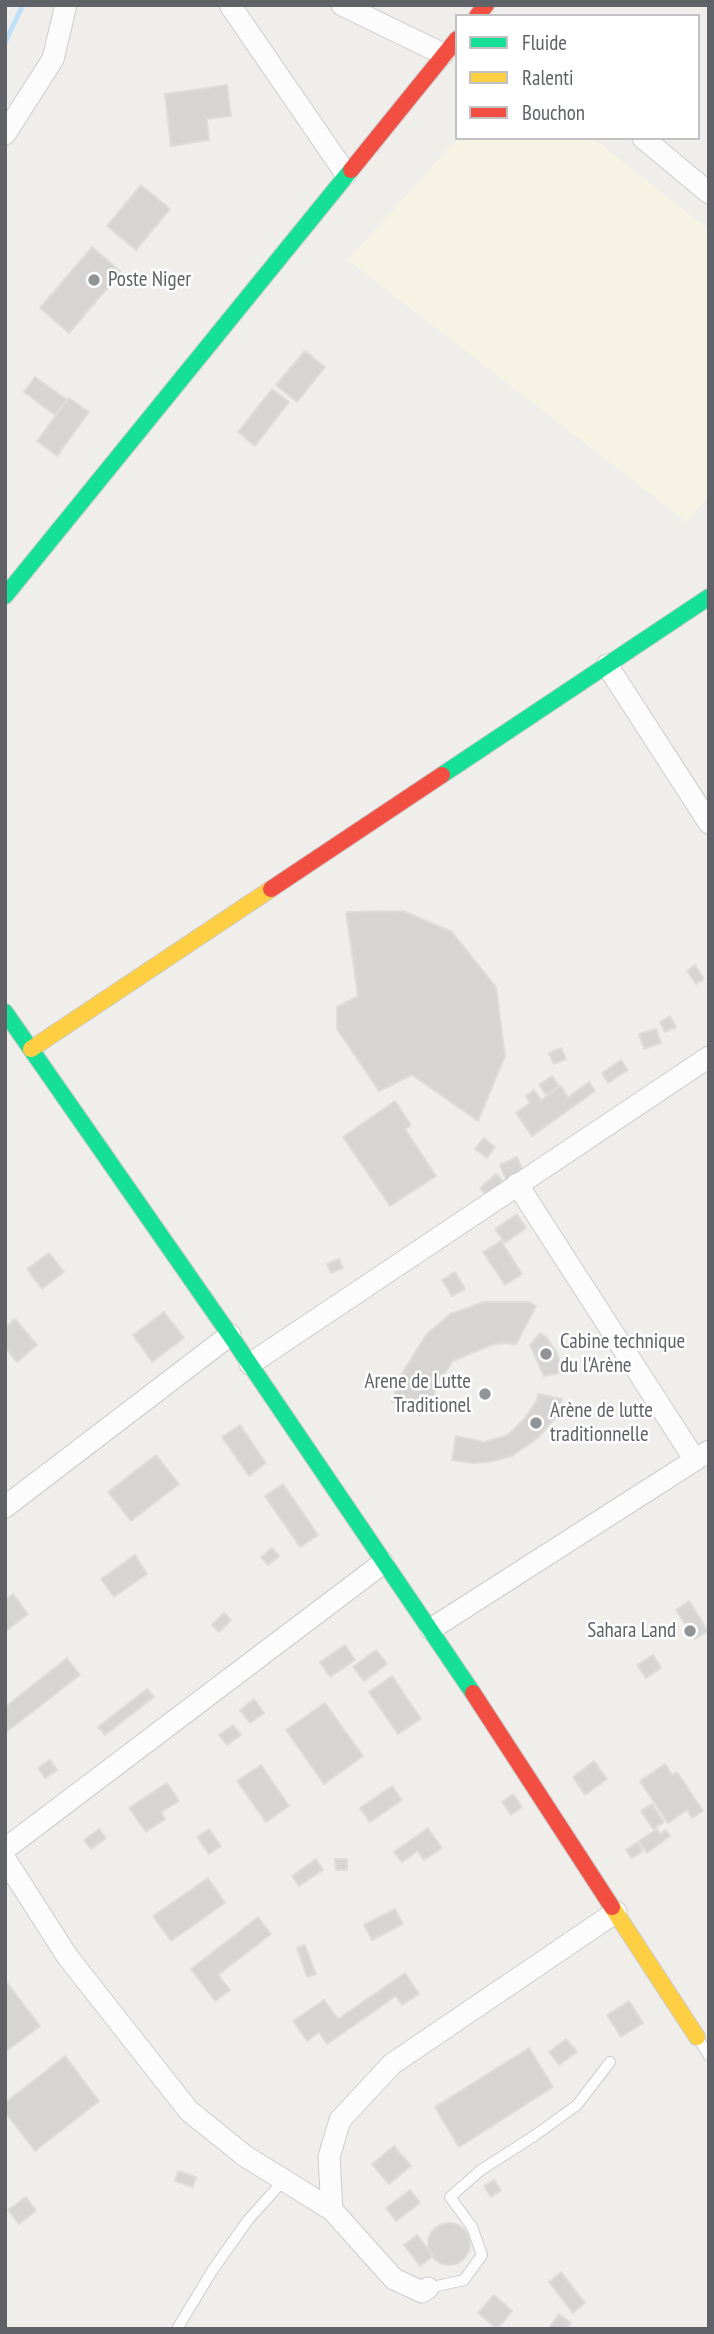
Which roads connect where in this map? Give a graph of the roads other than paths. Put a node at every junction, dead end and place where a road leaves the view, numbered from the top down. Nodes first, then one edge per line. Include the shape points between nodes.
1 (66, 5) edge
2 (230, 5) edge
3 (342, 5) edge
4 (450, 46) edge
5 (5, 134) edge
6 (645, 140) edge
7 (346, 174) junction
8 (709, 193) edge
9 (5, 596) edge
10 (709, 597) edge
11 (607, 665) junction
12 (709, 823) edge
13 (5, 1012) edge
14 (31, 1049) junction
15 (709, 1057) edge
16 (517, 1184) junction
17 (230, 1335) junction
18 (250, 1364) junction
19 (702, 1456) edge
20 (5, 1507) edge
21 (383, 1563) junction
22 (431, 1629) junction
23 (5, 1849) edge
24 (5, 1859) edge
25 (616, 1912) junction
26 (697, 2037) joint
27 (709, 2056) edge
28 (610, 2063) dead end
29 (284, 2180) junction
30 (332, 2210) junction
31 (428, 2288) joint
32 (177, 2329) edge

1 - 5 street via 53,59
2 - 7 street
3 - 4 street
4 - 7 street
6 - 8 street
7 - 9 street
10 - 11 street
11 - 12 street
11 - 14 street
13 - 14 street
14 - 17 street
15 - 16 street
16 - 18 street
16 - 19 street
17 - 18 street
17 - 20 street
18 - 21 street
19 - 22 street
21 - 22 street
21 - 23 street
22 - 25 street
24 - 29 street via 67,1956 189,2111 245,2156
25 - 26 street
25 - 30 street via 392,2064 340,2120 329,2157
26 - 27 lane
28 - 31 lane via 577,2105 481,2170 450,2197 472,2227 482,2255 464,2280
29 - 30 street
29 - 32 lane via 248,2220
30 - 31 street via 394,2279 422,2292

